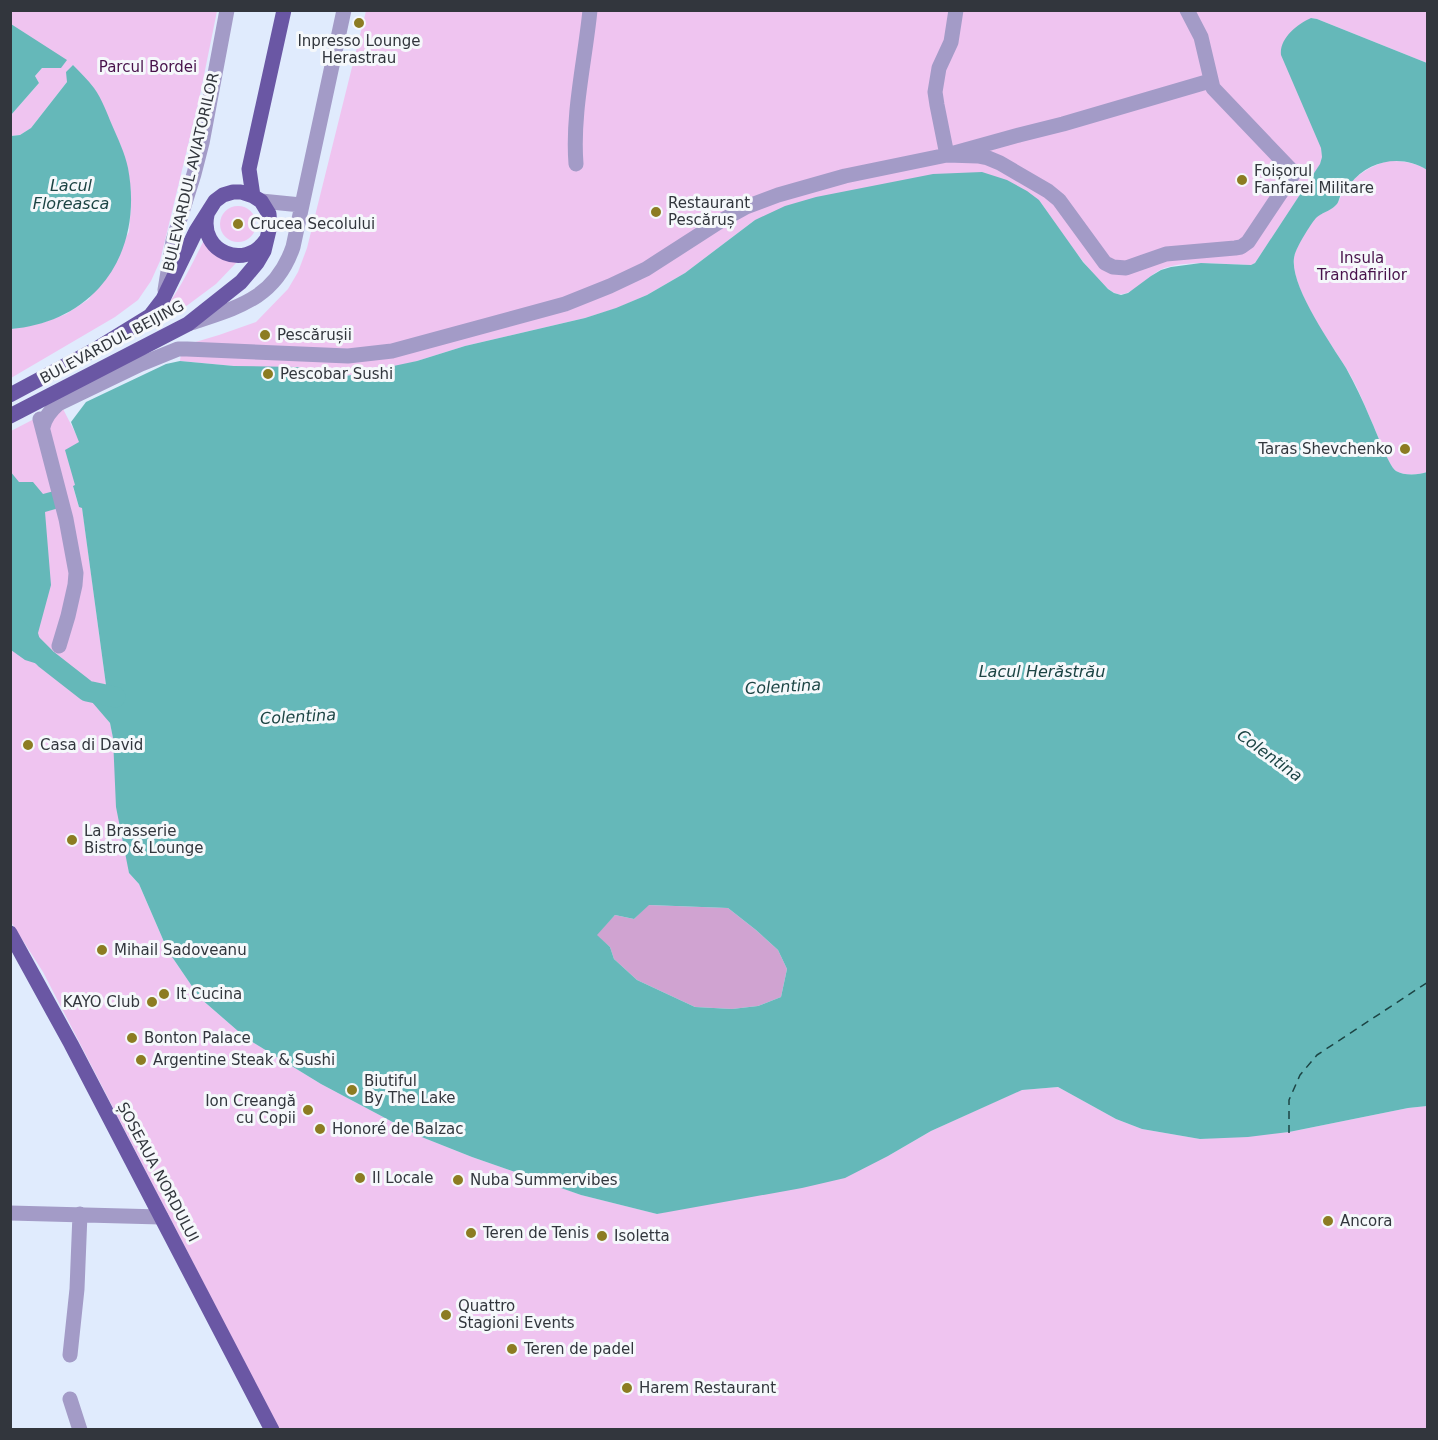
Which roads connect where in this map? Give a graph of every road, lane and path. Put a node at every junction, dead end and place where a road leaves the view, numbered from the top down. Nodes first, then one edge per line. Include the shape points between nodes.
1 (227, 10) edge
2 (284, 10) edge
3 (344, 10) edge
4 (590, 10) edge
5 (956, 10) edge
6 (1187, 10) edge
7 (1210, 81) junction
8 (947, 155) junction
9 (576, 164) dead end
10 (249, 169) junction
11 (233, 192) junction
12 (257, 198) junction
13 (301, 205) junction
14 (210, 209) junction
15 (269, 232) junction
16 (163, 299) junction
17 (188, 324) junction
18 (10, 395) edge
19 (35, 404) junction
20 (10, 416) edge
21 (43, 427) junction
22 (59, 646) dead end
23 (10, 933) edge
24 (10, 1213) edge
25 (80, 1214) junction
26 (161, 1217) junction
27 (70, 1355) dead end
28 (70, 1399) dead end
29 (80, 1430) edge
30 (272, 1430) edge

1 - 16 street, BULEVARDUL AVIATORILOR via 202,143 173,241
2 - 10 main road, BULEVARDUL BEIJING
3 - 13 street
4 - 9 street
5 - 8 street via 951,42 939,68 935,92
6 - 7 street via 1201,37
7 - 8 street
7 - 8 street via 1216,93 1294,173 1241,247 1166,254 1126,268 1113,267 1105,263 1059,200 1048,191 988,158
8 - 21 street via 845,176 778,195 746,207 646,269 610,286 566,303 392,351 348,356 178,349 58,404
10 - 11 main road, BULEVARDUL BEIJING
10 - 12 main road, BULEVARDUL BEIJING
11 - 12 main road
11 - 14 main road, BULEVARDUL BEIJING via 215,201
12 - 13 street
12 - 15 main road, BULEVARDUL BEIJING via 269,214
13 - 15 street via 281,217
13 - 17 street via 289,259 273,283 242,306
14 - 15 main road via 207,234 224,252 236,256 249,254 260,248
14 - 16 main road, BULEVARDUL BEIJING
15 - 17 main road, BULEVARDUL BEIJING via 257,264
16 - 18 main road, BULEVARDUL BEIJING via 138,325
17 - 19 main road, BULEVARDUL BEIJING
19 - 20 main road, BULEVARDUL BEIJING
19 - 21 street
21 - 22 street via 76,573
23 - 26 main road, ȘOSEAUA NORDULUI
24 - 25 street
25 - 26 street
25 - 27 street
26 - 30 main road, ȘOSEAUA NORDULUI
28 - 29 street

